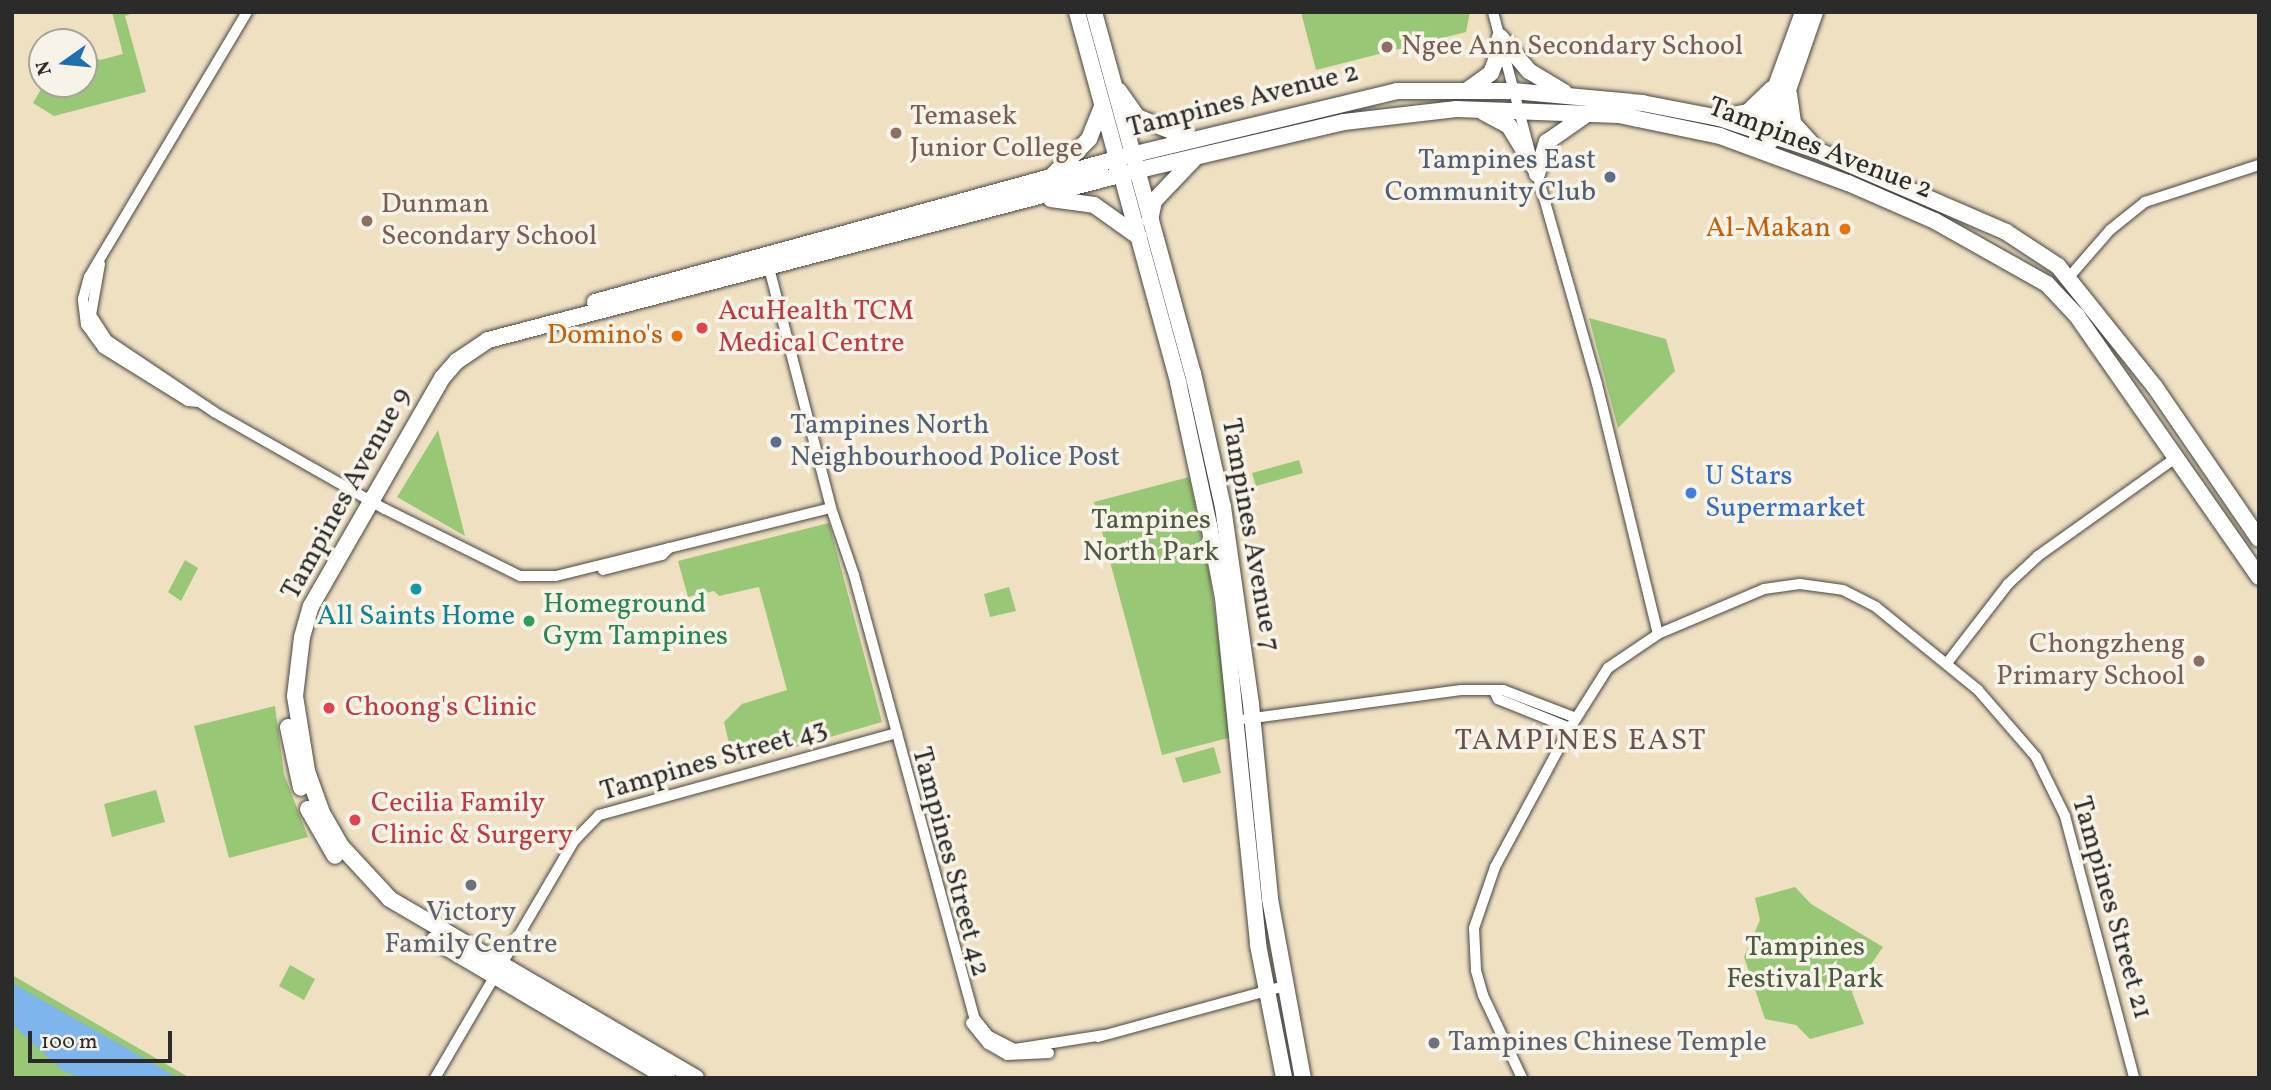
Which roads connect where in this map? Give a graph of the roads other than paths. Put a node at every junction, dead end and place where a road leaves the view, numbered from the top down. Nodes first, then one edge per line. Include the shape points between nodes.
1 (247, 12) edge
2 (1077, 12) edge
3 (1094, 12) edge
4 (1493, 12) edge
5 (1803, 12) edge
6 (1815, 12) edge
7 (1501, 40) junction
8 (1111, 78) junction
9 (1783, 86) junction
10 (1469, 89) junction
11 (1513, 91) junction
12 (1576, 97) junction
13 (1103, 103) junction
14 (1476, 109) junction
15 (1518, 110) junction
16 (1590, 112) junction
17 (1719, 118) junction
18 (1766, 131) junction
19 (1193, 139) junction
20 (1761, 149) junction
21 (1819, 151) junction
22 (1195, 158) junction
23 (1125, 165) junction
24 (2259, 165) edge
25 (1536, 172) junction
26 (1048, 180) junction
27 (1043, 198) junction
28 (1981, 220) junction
29 (1150, 223) junction
30 (1139, 237) junction
31 (767, 260) junction
32 (2018, 264) junction
33 (2070, 276) junction
34 (2178, 456) junction
35 (366, 498) junction
36 (831, 508) junction
37 (2259, 539) edge
38 (2259, 577) edge
39 (1658, 634) junction
40 (1948, 663) junction
41 (1244, 719) junction
42 (1573, 723) junction
43 (895, 733) junction
44 (497, 971) junction
45 (1284, 986) junction
46 (1265, 990) junction
47 (435, 1078) edge
48 (667, 1078) edge
49 (696, 1078) edge
50 (1284, 1078) edge
51 (1303, 1078) edge
52 (1522, 1078) edge
53 (2134, 1078) edge

1 - 35 street via 89,277 83,299 90,332 103,348 147,377
2 - 13 main road, Tampines Avenue 7
3 - 8 main road, Tampines Avenue 7
4 - 7 street
5 - 9 main road
6 - 9 main road
7 - 10 main road via 1491,73
7 - 11 street
7 - 12 main road via 1529,71
8 - 19 main road via 1137,117
8 - 23 main road, Tampines Avenue 7
9 - 17 main road via 1748,112
9 - 18 main road
9 - 21 main road via 1793,123
10 - 11 main road, Tampines Avenue 2
10 - 19 main road, Tampines Avenue 2 via 1397,91
11 - 12 main road, Tampines Avenue 2
11 - 15 street
12 - 17 main road, Tampines Avenue 2
13 - 23 main road, Tampines Avenue 7
13 - 26 main road via 1089,139
14 - 15 main road, Tampines Avenue 2
14 - 22 main road, Tampines Avenue 2 via 1403,112
14 - 25 main road via 1509,126
15 - 16 main road, Tampines Avenue 2
15 - 25 street
16 - 20 main road, Tampines Avenue 2 via 1681,126
16 - 25 main road via 1547,142
17 - 18 main road, Tampines Avenue 2
18 - 20 main road
18 - 21 main road, Tampines Avenue 2
19 - 23 main road, Tampines Avenue 2
20 - 32 main road, Tampines Avenue 2 via 1926,217
21 - 28 main road, Tampines Avenue 2
22 - 23 main road, Tampines Avenue 2
22 - 29 main road via 1154,201
23 - 26 main road, Tampines Avenue 9
23 - 27 main road, Tampines Avenue 9
23 - 29 main road, Tampines Avenue 7
23 - 30 main road, Tampines Avenue 7
24 - 33 street via 2145,202 2110,230
25 - 39 street
26 - 31 main road, Tampines Avenue 9
27 - 30 main road via 1094,205
27 - 31 main road, Tampines Avenue 9
28 - 32 main road via 1987,233
28 - 33 main road, Tampines Avenue 2
29 - 41 main road, Tampines Avenue 7 via 1193,373 1223,507
30 - 41 main road, Tampines Avenue 7 via 1191,436
31 - 35 main road, Tampines Avenue 9 via 488,340 471,349 442,378
31 - 36 street, Tampines Street 42
32 - 34 main road, Tampines Avenue 2 via 2047,284 2077,316
33 - 37 main road, Tampines Avenue 2 via 2155,387
34 - 38 main road, Tampines Avenue 2
34 - 40 street via 2022,570
35 - 36 street via 478,557 501,576 537,584
35 - 44 main road, Tampines Avenue 9 via 314,579 293,634 286,698 294,767 322,838 359,884 398,918
36 - 43 street, Tampines Street 42
39 - 40 street, Tampines Street 21 via 1764,589 1814,585 1843,590 1876,607
39 - 42 street, Tampines Street 21 via 1608,668
40 - 53 street, Tampines Street 21 via 2024,739 2056,795
41 - 42 street via 1338,710 1447,691 1495,693 1498,699
41 - 45 main road, Tampines Avenue 7
41 - 46 main road, Tampines Avenue 7 via 1252,900
42 - 52 street, Tampines Street 21 via 1495,867 1474,928 1483,995
43 - 44 street, Tampines Street 43 via 599,815 574,841
43 - 46 street, Tampines Street 42 via 968,1016 978,1035 999,1051 1021,1057 1051,1053
44 - 47 street, Tampines Street 43
44 - 48 main road, Tampines Avenue 9
44 - 49 main road, Tampines Avenue 9
45 - 46 street, Tampines Street 42
45 - 51 main road, Tampines Avenue 7
46 - 50 main road, Tampines Avenue 7

